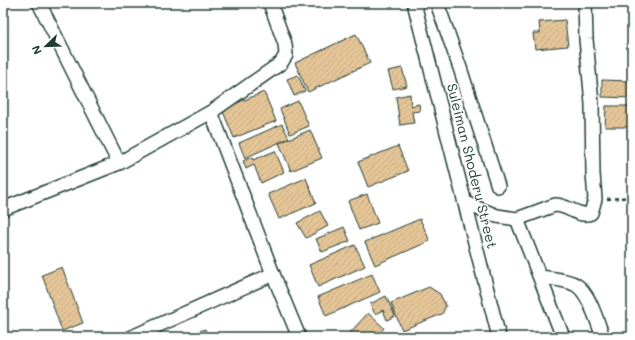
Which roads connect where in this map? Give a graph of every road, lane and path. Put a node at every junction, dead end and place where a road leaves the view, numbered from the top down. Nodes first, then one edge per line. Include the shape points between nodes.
1 (39, 3) edge
2 (270, 3) edge
3 (414, 3) edge
4 (437, 3) edge
5 (585, 3) edge
6 (212, 112) junction
7 (119, 163) junction
8 (498, 186) dead end
9 (632, 198) edge
10 (595, 199) junction
11 (465, 203) junction
12 (3, 209) edge
13 (517, 218) junction
14 (273, 274) junction
15 (540, 278) junction
16 (132, 337) edge
17 (299, 337) edge
18 (498, 337) edge
19 (563, 337) edge
20 (603, 337) edge

1 - 7 street
2 - 6 street via 285,44 286,55 281,62
3 - 11 street, Suleiman Shoderu Street
4 - 8 street
5 - 10 street
6 - 7 street
6 - 14 street
7 - 12 street
9 - 10 path
10 - 13 street via 593,210 587,214 555,205
11 - 13 street via 497,216
11 - 18 street, Suleiman Shoderu Street
13 - 15 street
14 - 16 street
14 - 17 street
15 - 19 street
15 - 20 street via 578,286 588,299

